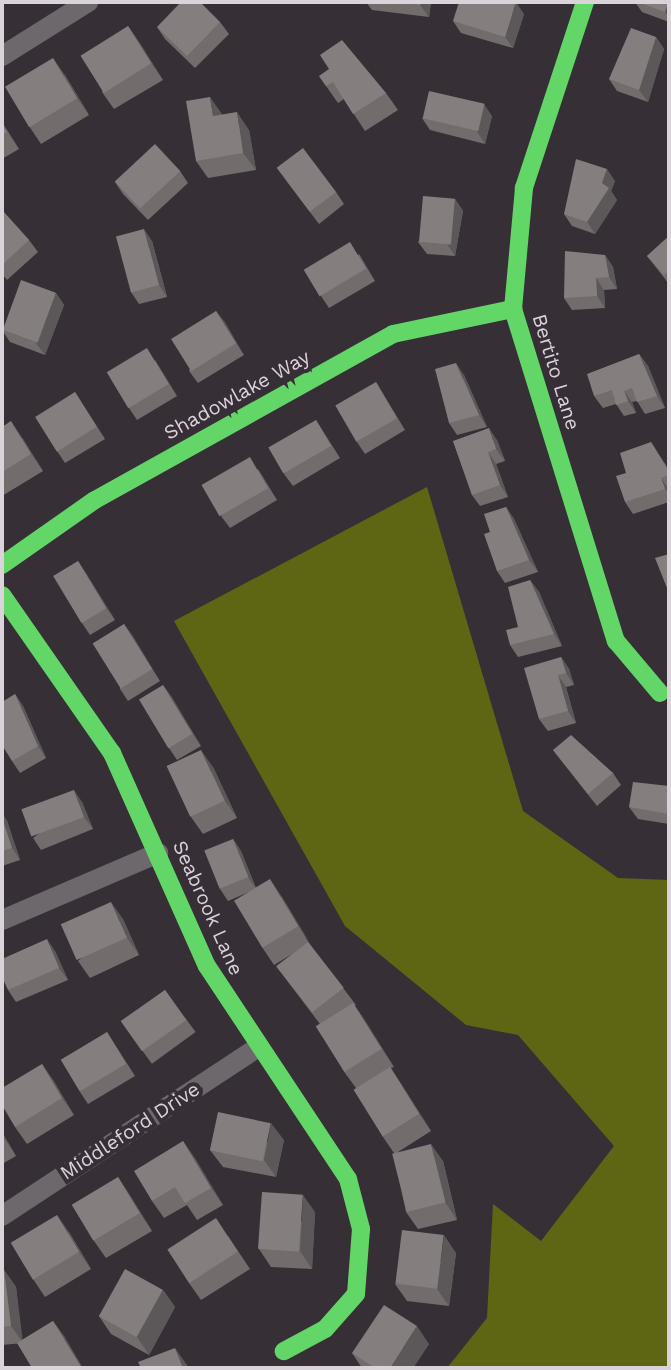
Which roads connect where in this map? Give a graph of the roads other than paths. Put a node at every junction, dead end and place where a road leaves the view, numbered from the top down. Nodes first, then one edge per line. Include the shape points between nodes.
1 (88, 2) edge
2 (585, 2) edge
3 (2, 56) edge
4 (513, 309) junction
5 (2, 565) edge
6 (2, 595) edge
7 (660, 693) dead end
8 (158, 853) junction
9 (2, 920) edge
10 (258, 1047) junction
11 (2, 1216) edge
12 (284, 1351) dead end

1 - 3 street
2 - 4 street, Bertito Lane via 524,188
4 - 5 street, Shadowlake Way via 393,334 95,500
4 - 7 street, Bertito Lane via 616,641
6 - 8 street, Seabrook Lane via 112,753
8 - 9 street
8 - 10 street, Seabrook Lane via 207,966
10 - 11 street, Middleford Drive
10 - 12 street, Seabrook Lane via 348,1179 361,1229 356,1294 325,1329

